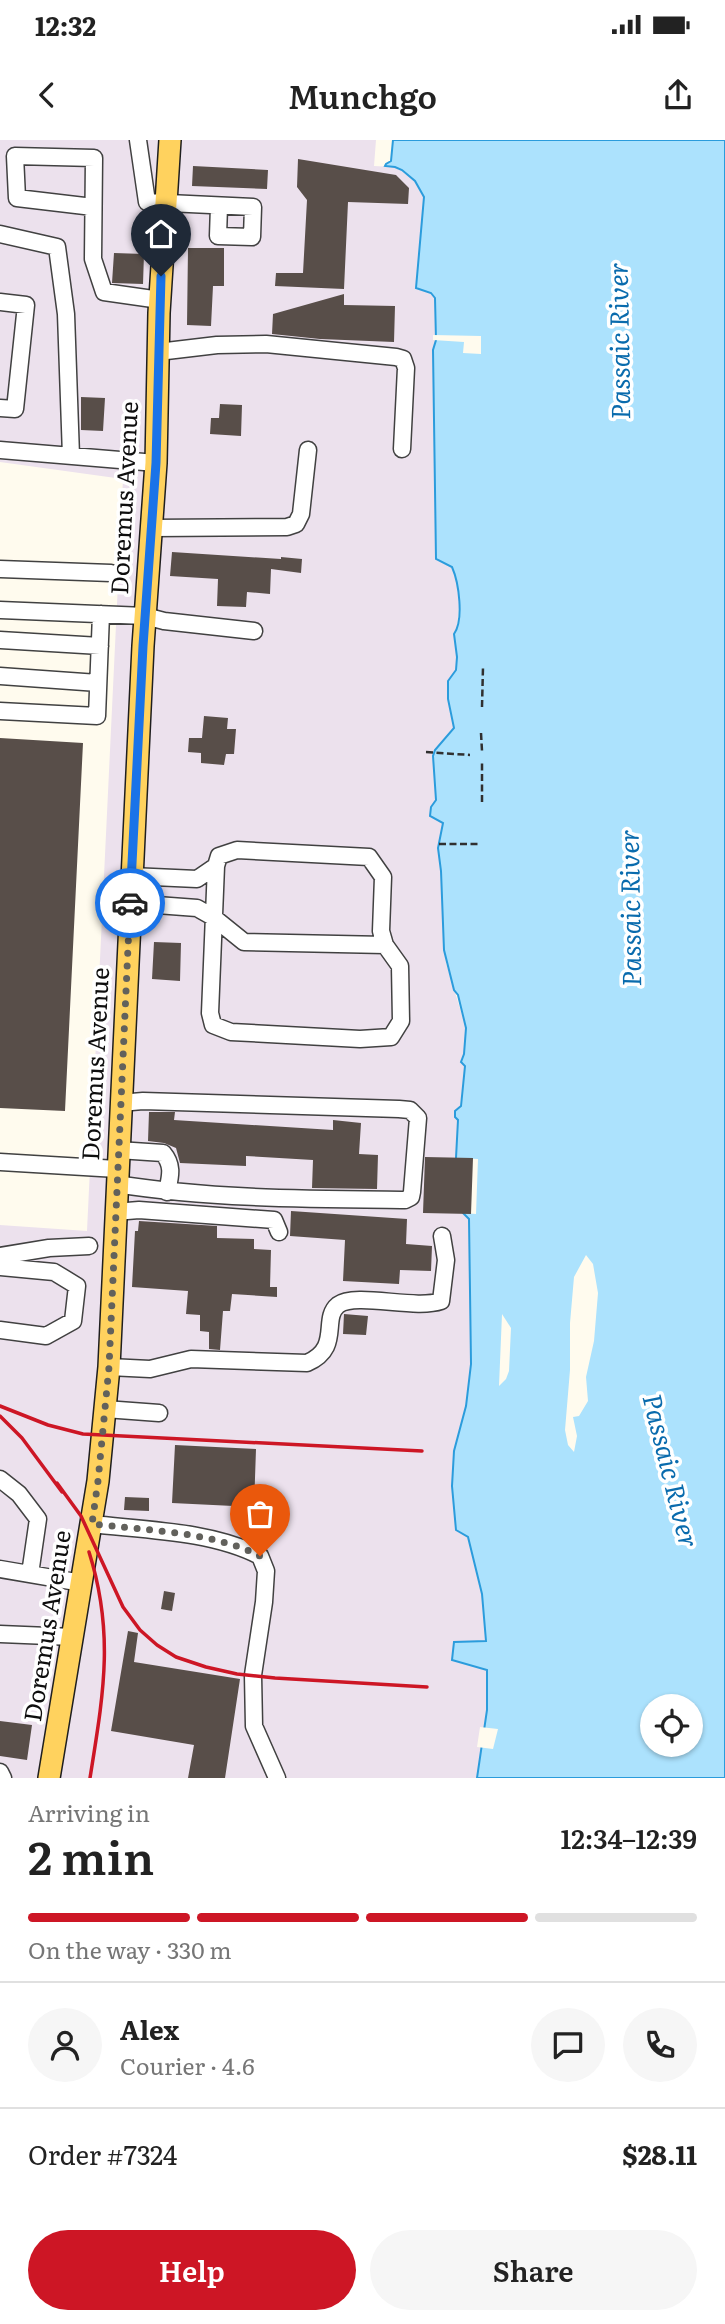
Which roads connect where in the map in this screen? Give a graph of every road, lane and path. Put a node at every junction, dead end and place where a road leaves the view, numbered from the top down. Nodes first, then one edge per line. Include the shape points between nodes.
1 (138, 140) edge
2 (170, 140) edge
3 (166, 205) junction
4 (219, 206) dead end
5 (93, 207) junction
6 (0, 234) edge
7 (160, 300) junction
8 (0, 302) edge
9 (158, 352) junction
10 (0, 408) edge
11 (402, 449) dead end
12 (0, 450) edge
13 (308, 450) dead end
14 (71, 456) junction
15 (156, 463) junction
16 (152, 528) junction
17 (0, 569) edge
18 (111, 573) dead end
19 (0, 610) edge
20 (101, 614) junction
21 (145, 616) junction
22 (254, 631) dead end
23 (0, 640) edge
24 (100, 646) junction
25 (482, 667) dead end
26 (0, 676) edge
27 (98, 683) junction
28 (481, 707) dead end
29 (0, 711) edge
30 (481, 733) dead end
31 (482, 751) dead end
32 (426, 752) dead end
33 (470, 755) dead end
34 (482, 763) dead end
35 (482, 802) dead end
36 (439, 844) dead end
37 (480, 844) dead end
38 (216, 866) junction
39 (131, 876) junction
40 (130, 904) junction
41 (213, 917) junction
42 (385, 945) junction
43 (120, 1103) junction
44 (0, 1162) edge
45 (117, 1167) junction
46 (167, 1192) junction
47 (115, 1212) junction
48 (279, 1232) dead end
49 (442, 1236) dead end
50 (89, 1247) junction
51 (113, 1247) junction
52 (0, 1256) edge
53 (0, 1267) edge
54 (54, 1272) junction
55 (0, 1330) edge
56 (109, 1367) junction
57 (105, 1409) junction
58 (159, 1413) dead end
59 (0, 1479) edge
60 (92, 1524) junction
61 (0, 1569) edge
62 (30, 1574) junction
63 (82, 1583) junction
64 (0, 1634) edge
65 (73, 1637) junction
66 (0, 1772) edge
67 (3, 1778) edge
68 (49, 1778) edge
69 (277, 1778) edge

1 - 3 street via 147,202
2 - 3 main road, Doremus Avenue
3 - 4 street
3 - 7 main road, Doremus Avenue
5 - 5 street via 94,158 15,156 17,198
5 - 7 street via 93,259 104,292
6 - 14 street via 57,247 66,314
7 - 9 main road, Doremus Avenue
8 - 10 street via 26,305 15,409
9 - 11 street via 266,344 403,359
9 - 15 main road, Doremus Avenue
12 - 14 street
13 - 16 street via 296,524
14 - 15 street
15 - 16 main road, Doremus Avenue
16 - 21 main road, Doremus Avenue
17 - 18 street
19 - 20 street
20 - 21 street
20 - 24 street
21 - 22 street
21 - 39 main road, Doremus Avenue
23 - 24 street
24 - 27 street
25 - 28 path
26 - 27 street
27 - 29 street via 97,716
30 - 31 path
32 - 33 path
34 - 35 path
36 - 37 path
38 - 39 street via 197,879
38 - 41 street
38 - 42 street via 219,856 237,850 369,857 383,877 381,931
39 - 40 main road, Doremus Avenue
40 - 41 street via 197,908
40 - 43 main road, Doremus Avenue
41 - 42 street via 244,942
41 - 42 street via 210,1013 213,1025 231,1032 360,1040 391,1037 401,1021 400,967
43 - 45 main road, Doremus Avenue
43 - 46 street via 399,1109 410,1110 418,1118 411,1197 405,1200
44 - 45 street
45 - 46 street
45 - 46 street via 163,1153 171,1175
45 - 47 main road, Doremus Avenue
47 - 48 street via 274,1220
47 - 51 main road, Doremus Avenue
49 - 56 street via 446,1260 441,1301 350,1301 338,1306 320,1358 307,1363 191,1359 150,1369
50 - 51 street
50 - 52 street
50 - 54 street via 59,1258
51 - 56 main road, Doremus Avenue
53 - 54 street
54 - 55 street via 76,1286 73,1321 46,1336
56 - 57 main road, Doremus Avenue
57 - 58 street
57 - 60 main road, Doremus Avenue
59 - 62 street via 38,1519
60 - 63 main road, Doremus Avenue
60 - 69 street via 203,1538 241,1546 260,1556 266,1571 253,1675 254,1726
61 - 62 street
62 - 63 street
63 - 65 main road, Doremus Avenue
64 - 65 street
65 - 68 main road, Doremus Avenue
66 - 67 street

